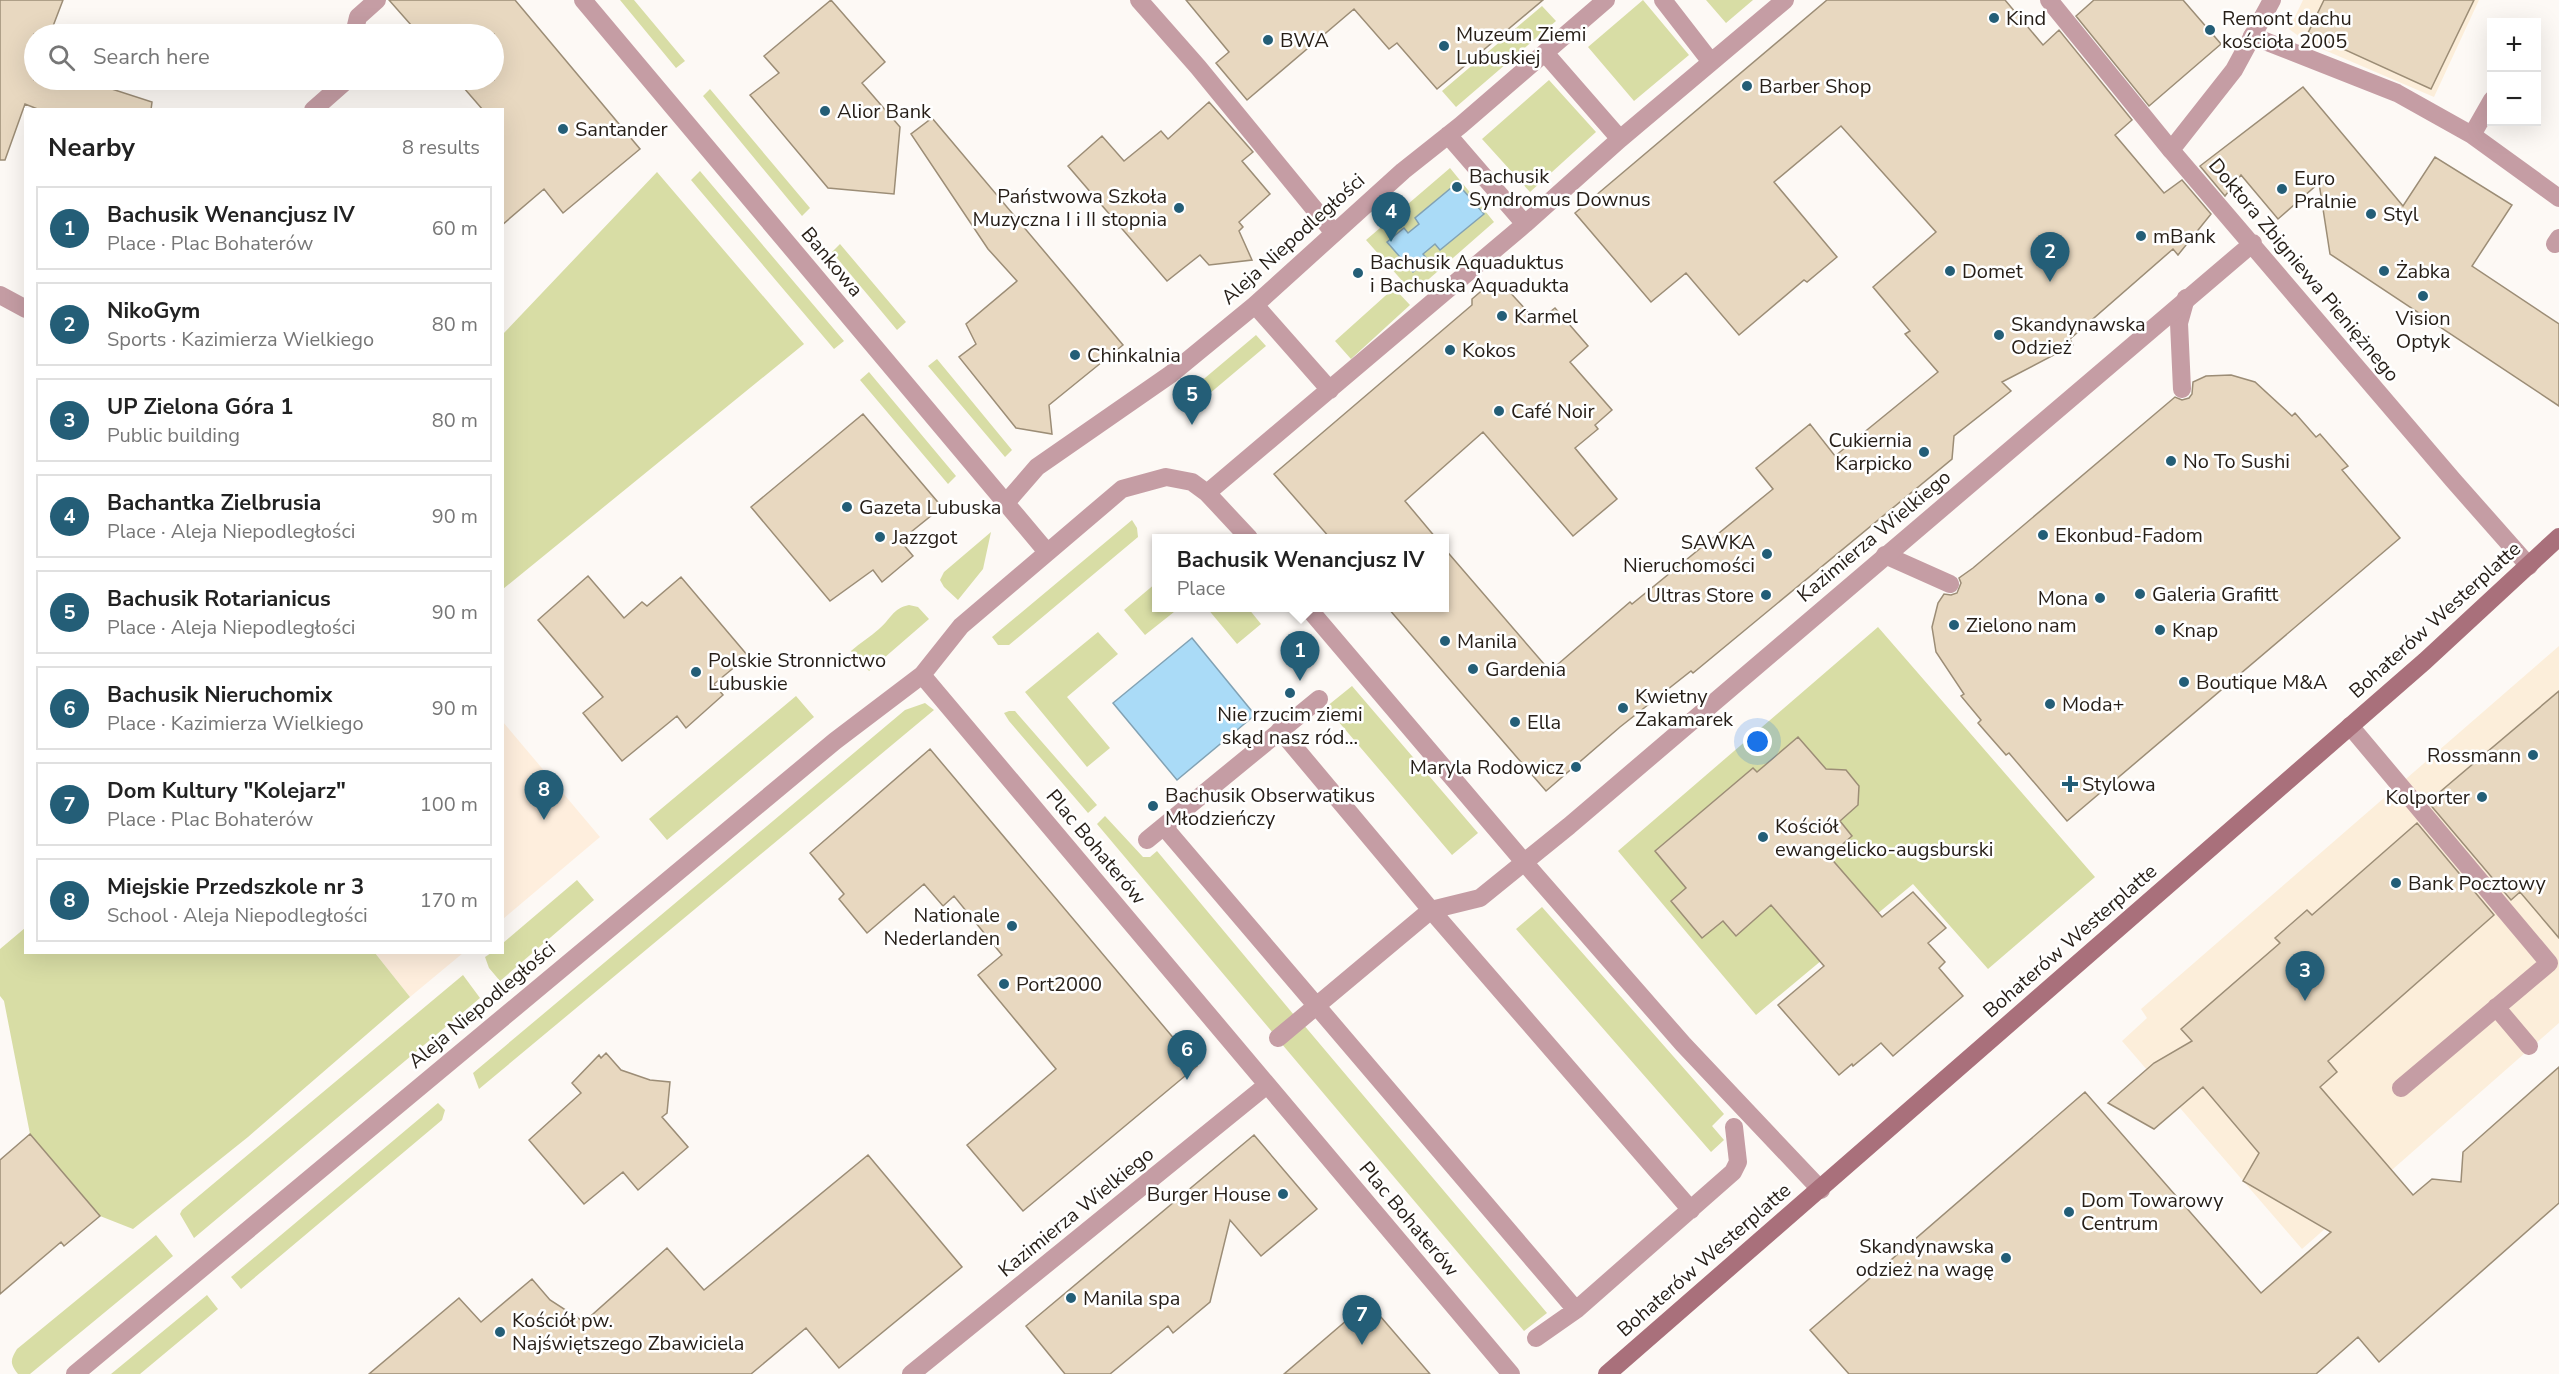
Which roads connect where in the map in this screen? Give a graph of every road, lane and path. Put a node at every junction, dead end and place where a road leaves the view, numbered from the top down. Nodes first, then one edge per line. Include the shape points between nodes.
1 (377, 0) edge
2 (583, 0) edge
3 (1139, 0) edge
4 (1606, 0) edge
5 (1664, 0) edge
6 (1785, 0) edge
7 (2049, 0) edge
8 (2272, 0) edge
9 (356, 24) edge
10 (2252, 36) junction
11 (1545, 53) junction
12 (1711, 62) junction
13 (335, 90) edge
14 (315, 108) edge
15 (2487, 109) edge
16 (1448, 135) junction
17 (2472, 135) junction
18 (1620, 139) junction
19 (2171, 150) junction
20 (2559, 198) edge
21 (1526, 224) junction
22 (1334, 233) junction
23 (2253, 243) junction
24 (0, 296) edge
25 (2186, 298) junction
26 (1256, 305) junction
27 (24, 308) edge
28 (2181, 389) dead end
29 (1330, 390) junction
30 (1207, 493) junction
31 (1005, 504) junction
32 (1245, 534) edge
33 (2559, 537) edge
34 (1047, 552) junction
35 (1885, 555) junction
36 (2529, 566) junction
37 (1950, 584) dead end
38 (1311, 612) edge
39 (922, 675) junction
40 (1319, 699) dead end
41 (2350, 726) junction
42 (1280, 730) junction
43 (1164, 827) junction
44 (1147, 840) dead end
45 (1524, 862) junction
46 (1431, 910) junction
47 (2554, 964) edge
48 (1315, 1006) junction
49 (2496, 1007) junction
50 (1278, 1038) dead end
51 (2529, 1046) dead end
52 (1267, 1085) junction
53 (2401, 1088) dead end
54 (1734, 1126) dead end
55 (1821, 1190) junction
56 (1691, 1210) junction
57 (1576, 1310) junction
58 (1536, 1338) dead end
59 (75, 1374) edge
60 (911, 1374) edge
61 (1511, 1374) edge
62 (1607, 1374) edge

1 - 9 street via 358,16
2 - 31 street, Bankowa
3 - 22 street
4 - 11 street, Aleja Niepodległości
5 - 12 street
6 - 12 street
7 - 19 street, Doktora Zbigniewa Pieniężnego
8 - 10 street
10 - 17 street via 2397,93
10 - 19 street via 2235,70
11 - 16 street, Aleja Niepodległości
11 - 18 street
12 - 18 street
13 - 14 street
15 - 17 street
16 - 21 street
16 - 22 street, Aleja Niepodległości
17 - 20 street
18 - 21 street
19 - 23 street, Doktora Zbigniewa Pieniężnego
21 - 29 street
22 - 26 street, Aleja Niepodległości
23 - 25 street, Kazimierza Wielkiego
23 - 36 street, Doktora Zbigniewa Pieniężnego
24 - 27 street
25 - 28 street via 2179,322
25 - 35 street, Kazimierza Wielkiego
26 - 29 street
26 - 31 street, Aleja Niepodległości via 1171,374 1037,467
29 - 30 street
30 - 32 street
30 - 34 street via 1192,482 1166,477 1122,489
31 - 34 street, Bankowa
33 - 36 street, Bohaterów Westerplatte
34 - 39 street via 961,626
35 - 37 street
35 - 45 street, Kazimierza Wielkiego
36 - 41 street, Bohaterów Westerplatte
38 - 45 street
39 - 52 street, Plac Bohaterów
39 - 59 street, Aleja Niepodległości via 835,741
40 - 42 street
41 - 47 street
41 - 55 street, Bohaterów Westerplatte
42 - 43 street
42 - 46 street
43 - 44 street
43 - 48 street
45 - 46 street, Kazimierza Wielkiego via 1480,897
45 - 55 street via 1683,1044
46 - 48 street
46 - 56 street
47 - 49 street
48 - 50 street
48 - 57 street
49 - 51 street
49 - 53 street
52 - 60 street, Kazimierza Wielkiego
52 - 61 street, Plac Bohaterów
54 - 56 street via 1738,1162 1733,1172
55 - 62 street, Bohaterów Westerplatte
56 - 57 street
57 - 58 street

